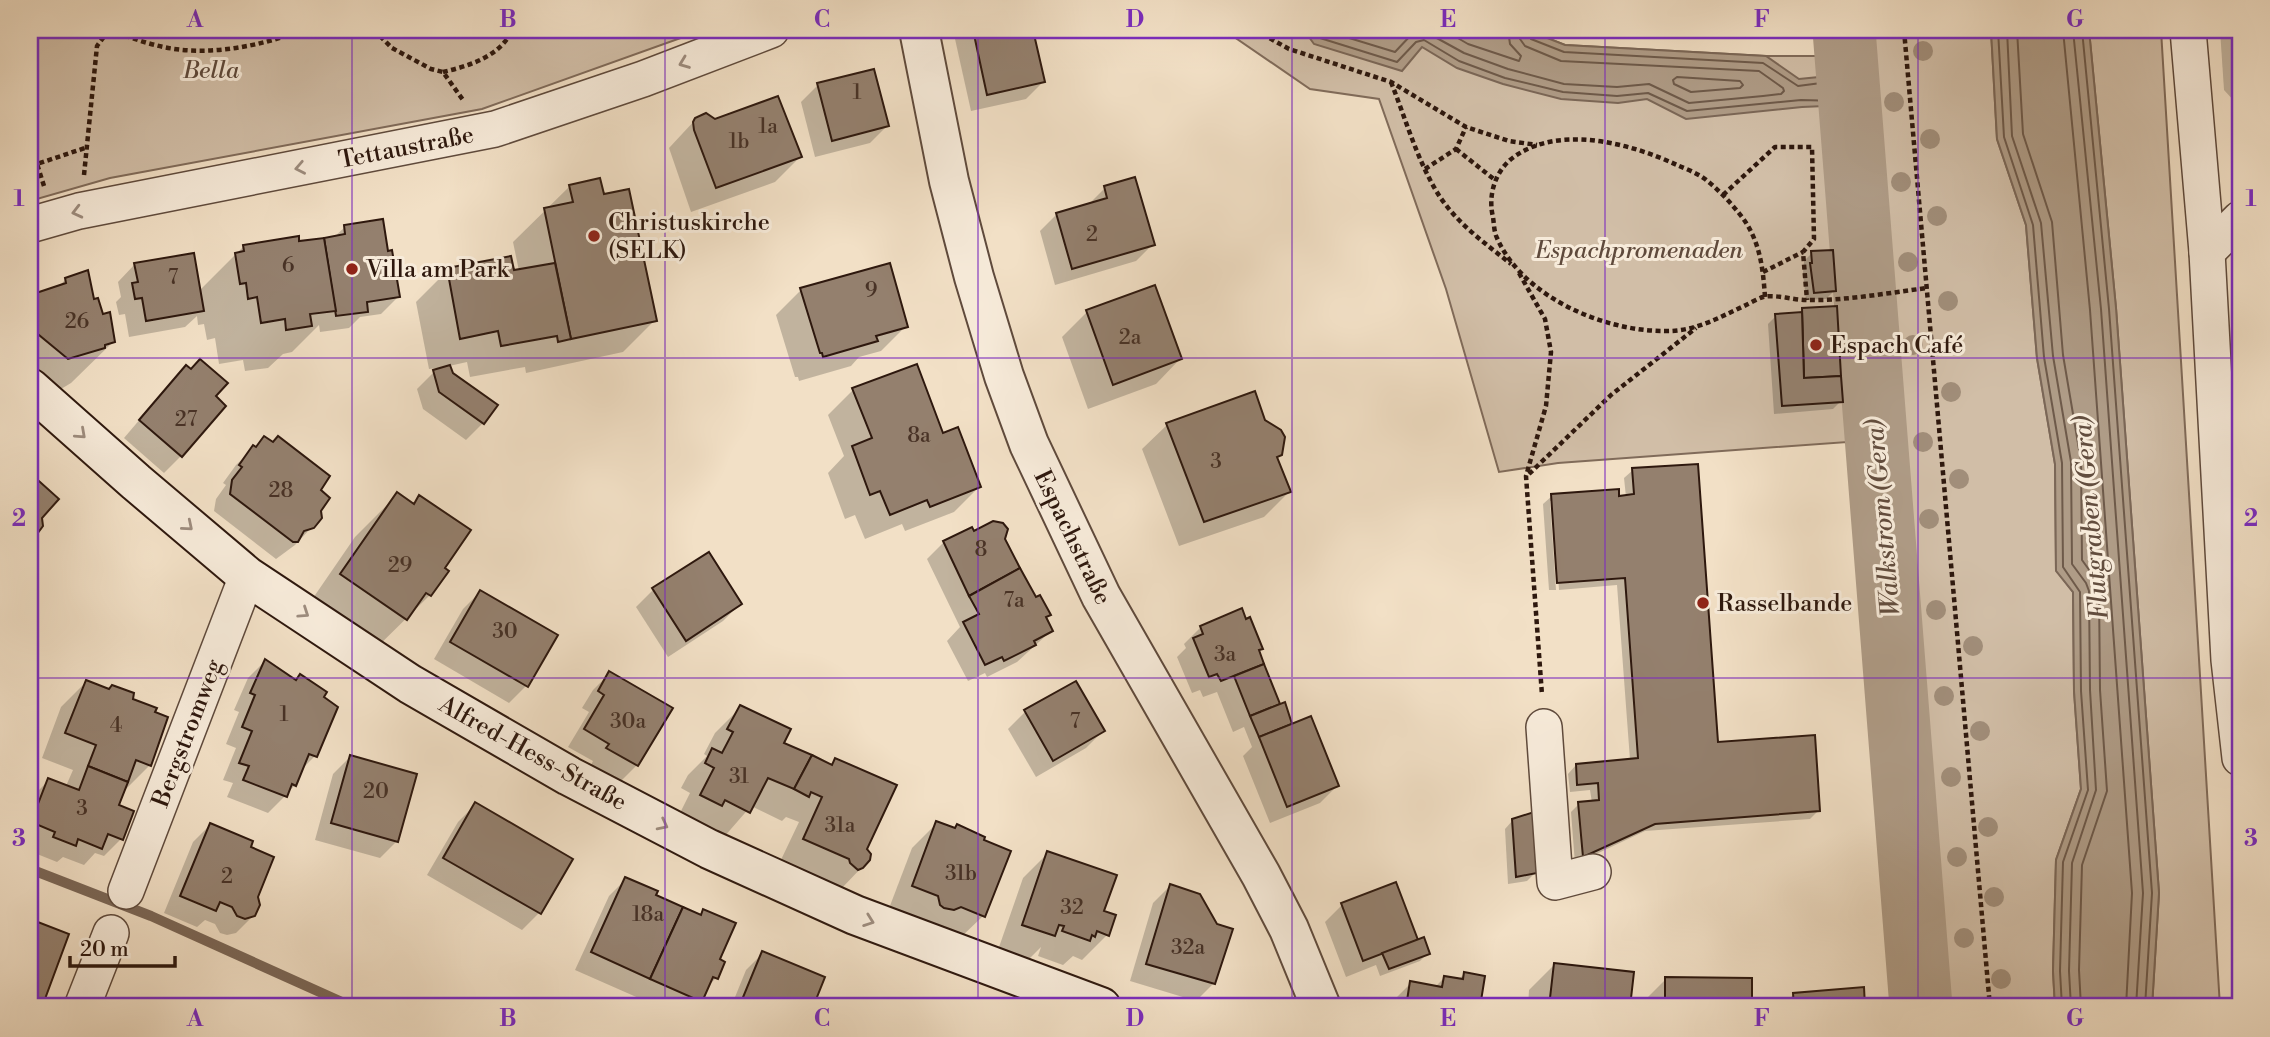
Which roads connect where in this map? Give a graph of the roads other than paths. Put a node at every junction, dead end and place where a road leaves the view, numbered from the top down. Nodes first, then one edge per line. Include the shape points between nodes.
1 (771, 30) edge
2 (919, 30) edge
3 (2188, 30) edge
4 (54, 218) edge
5 (2240, 219) edge
6 (2207, 252) junction
7 (30, 388) edge
8 (247, 576) junction
9 (2235, 658) edge
10 (1544, 727) road end
11 (2240, 758) edge
12 (1593, 872) dead end
13 (126, 891) dead end
14 (111, 933) dead end
15 (82, 1007) edge
16 (1101, 1007) edge
17 (1321, 1007) edge

1 -> 4 street, Tettaustraße via 495,129
2 - 17 main road, Espachstraße via 949,181 974,276 1029,444 1101,596 1261,875
3 - 6 street
5 - 6 street
6 - 9 street
7 -> 8 main road, Alfred-Hess-Straße
8 - 13 street, Bergstromweg
8 -> 16 main road, Alfred-Hess-Straße via 410,684 569,776 709,849 855,915
9 - 11 street
10 - 12 street via 1555,882
14 - 15 street

